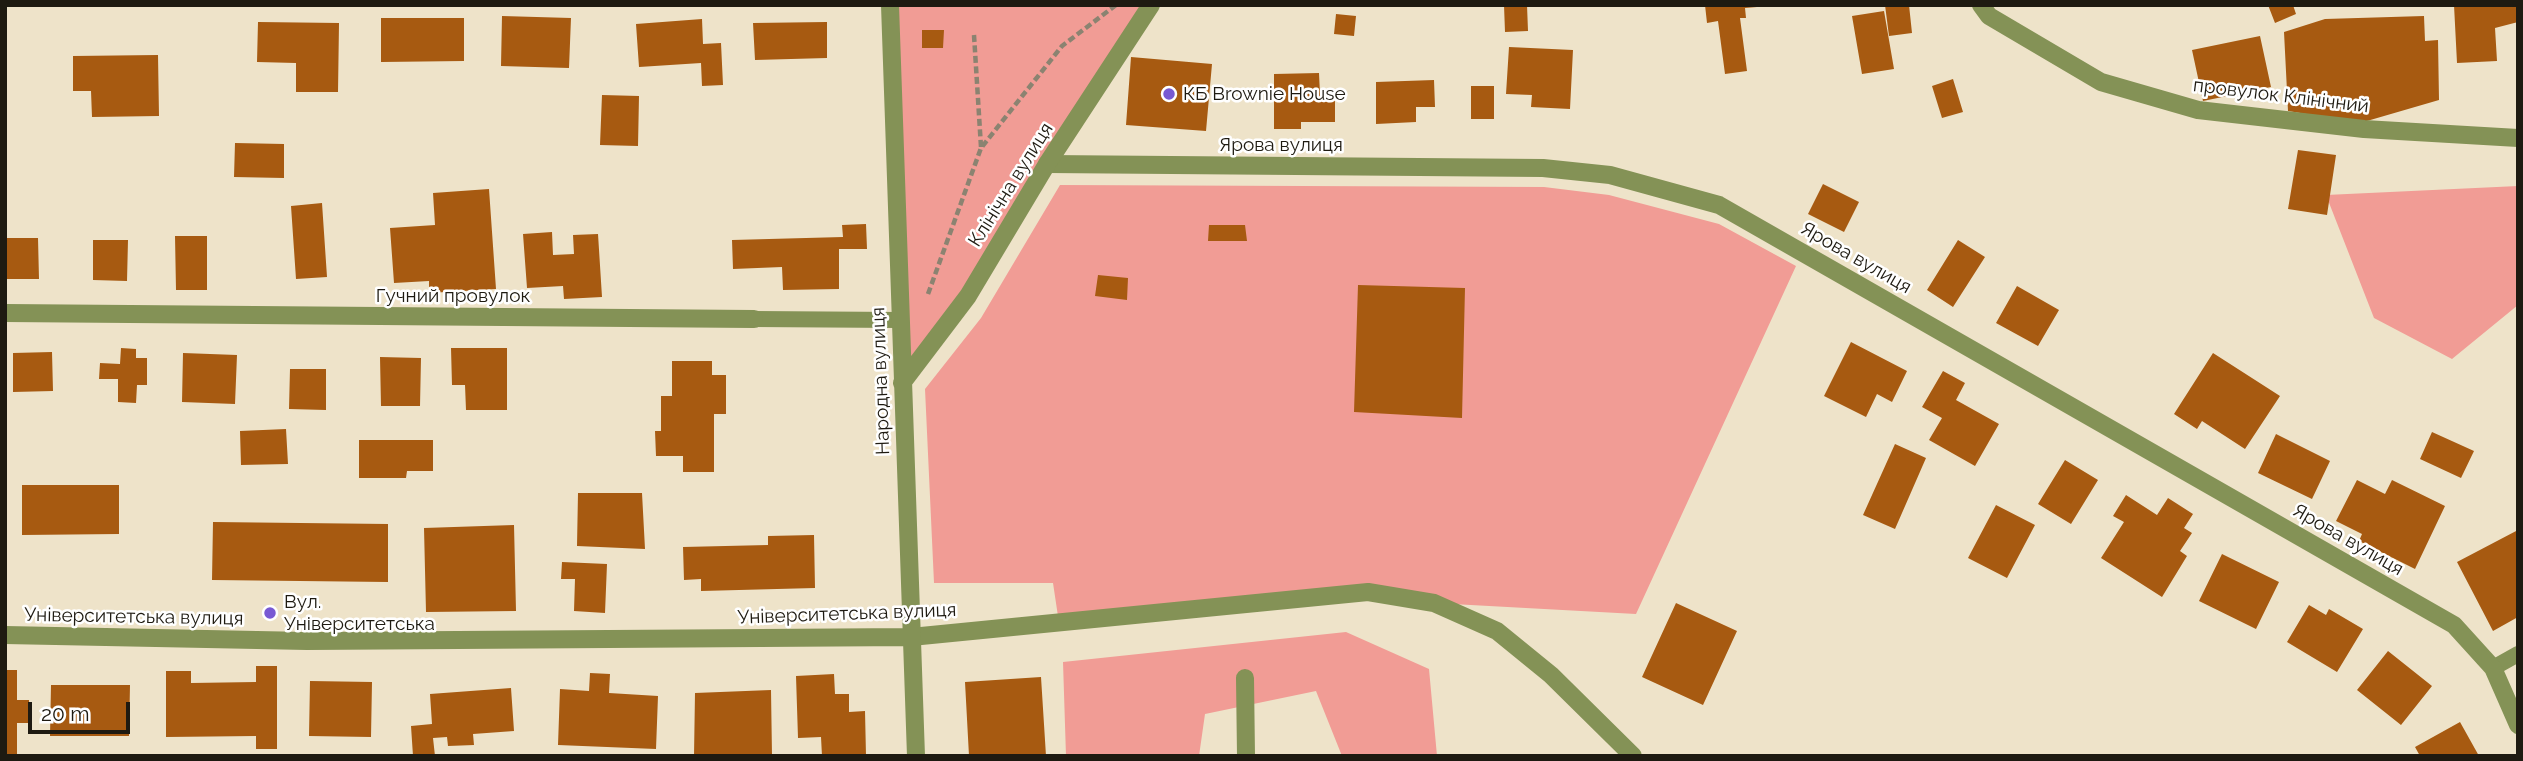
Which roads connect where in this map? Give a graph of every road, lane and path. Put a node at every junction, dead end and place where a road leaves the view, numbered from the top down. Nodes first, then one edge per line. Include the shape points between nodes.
1 (890, 5) edge
2 (1116, 5) edge
3 (1151, 5) edge
4 (1981, 5) edge
5 (974, 35) dead end
6 (2518, 138) edge
7 (981, 148) junction
8 (1046, 164) junction
9 (924, 305) dead end
10 (5, 313) edge
11 (754, 319) joint
12 (900, 320) junction
13 (902, 383) junction
14 (5, 635) edge
15 (911, 637) junction
16 (2518, 654) edge
17 (2493, 668) junction
18 (1245, 678) dead end
19 (2518, 725) edge
20 (916, 756) edge
21 (1246, 756) edge
22 (1633, 756) edge

1 - 12 street, Народна вулиця
2 - 7 path via 1062,46
3 - 8 street, Клінічна вулиця
4 - 6 street, провулок Клінічний via 1989,16 2101,82 2198,110 2364,129
5 - 7 path
7 - 9 path
8 - 13 street, Клінічна вулиця via 968,296
8 - 17 street, Ярова вулиця via 1543,168 1611,175 1719,205 2454,625
10 - 11 street, Гучний провулок
11 - 12 lane, Гучний провулок
12 - 13 street, Народна вулиця
13 - 15 street, Народна вулиця
14 - 15 street, Університетська вулиця via 307,641
15 - 20 street, Народна вулиця
15 - 22 street, Університетська вулиця via 1368,592 1434,603 1497,631 1551,675
16 - 17 lane
17 - 19 street, Ярова вулиця
18 - 21 street

